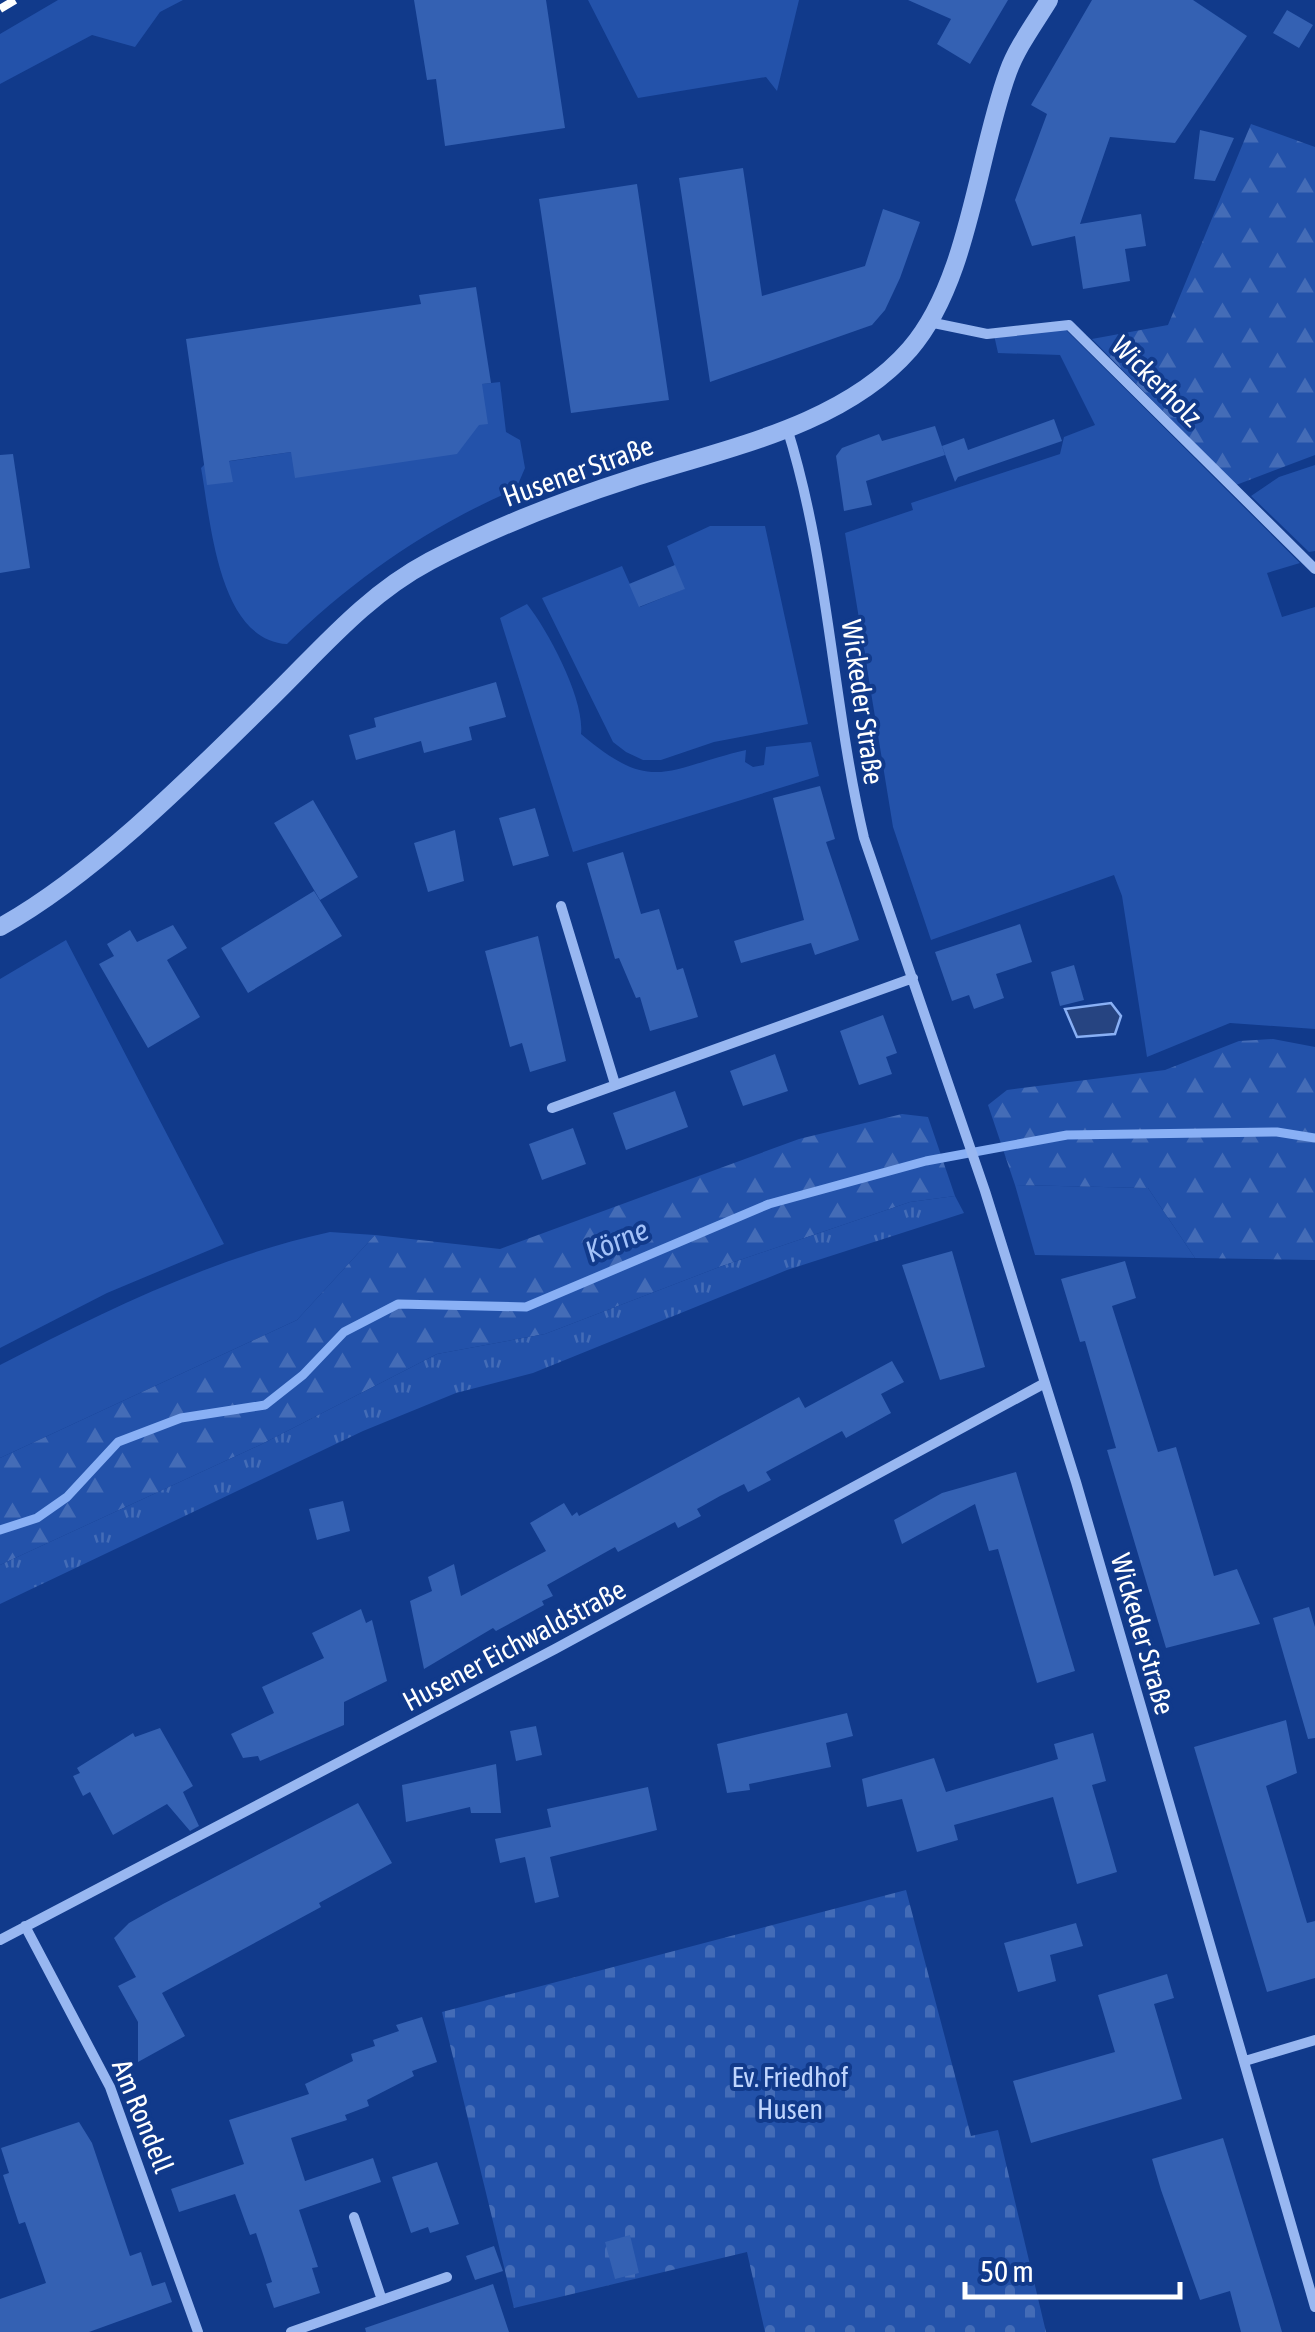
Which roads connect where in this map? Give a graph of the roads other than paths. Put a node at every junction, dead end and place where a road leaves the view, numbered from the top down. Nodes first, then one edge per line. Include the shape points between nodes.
1 (1048, 0) edge
2 (928, 321) junction
3 (787, 428) junction
4 (1315, 569) edge
5 (561, 906) dead end
6 (0, 927) edge
7 (912, 978) junction
8 (616, 1084) junction
9 (552, 1108) dead end
10 (1045, 1383) junction
11 (25, 1926) junction
12 (0, 1940) edge
13 (1315, 2040) edge
14 (1245, 2061) junction
15 (354, 2217) dead end
16 (447, 2278) dead end
17 (382, 2300) junction
18 (1315, 2308) edge
19 (198, 2332) edge
20 (292, 2332) edge

1 - 2 street, Husener Straße via 1009,69 957,252
2 - 3 street, Husener Straße via 892,367
2 - 4 street, Wickerholz via 987,334 1069,325
3 - 6 street, Husener Straße via 524,518 428,562 372,598 174,790 68,880
3 - 7 street, Wickeder Straße via 825,594 852,787
5 - 8 street
7 - 8 street
7 - 10 street, Wickeder Straße
8 - 9 street
10 - 11 street, Husener Eichwaldstraße
10 - 14 street, Wickeder Straße
11 - 12 street, Husener Eichwaldstraße
11 - 19 street, Am Rondell via 110,2088
13 - 14 street
14 - 18 street, Wickeder Straße
15 - 17 street
16 - 17 street
17 - 20 street

